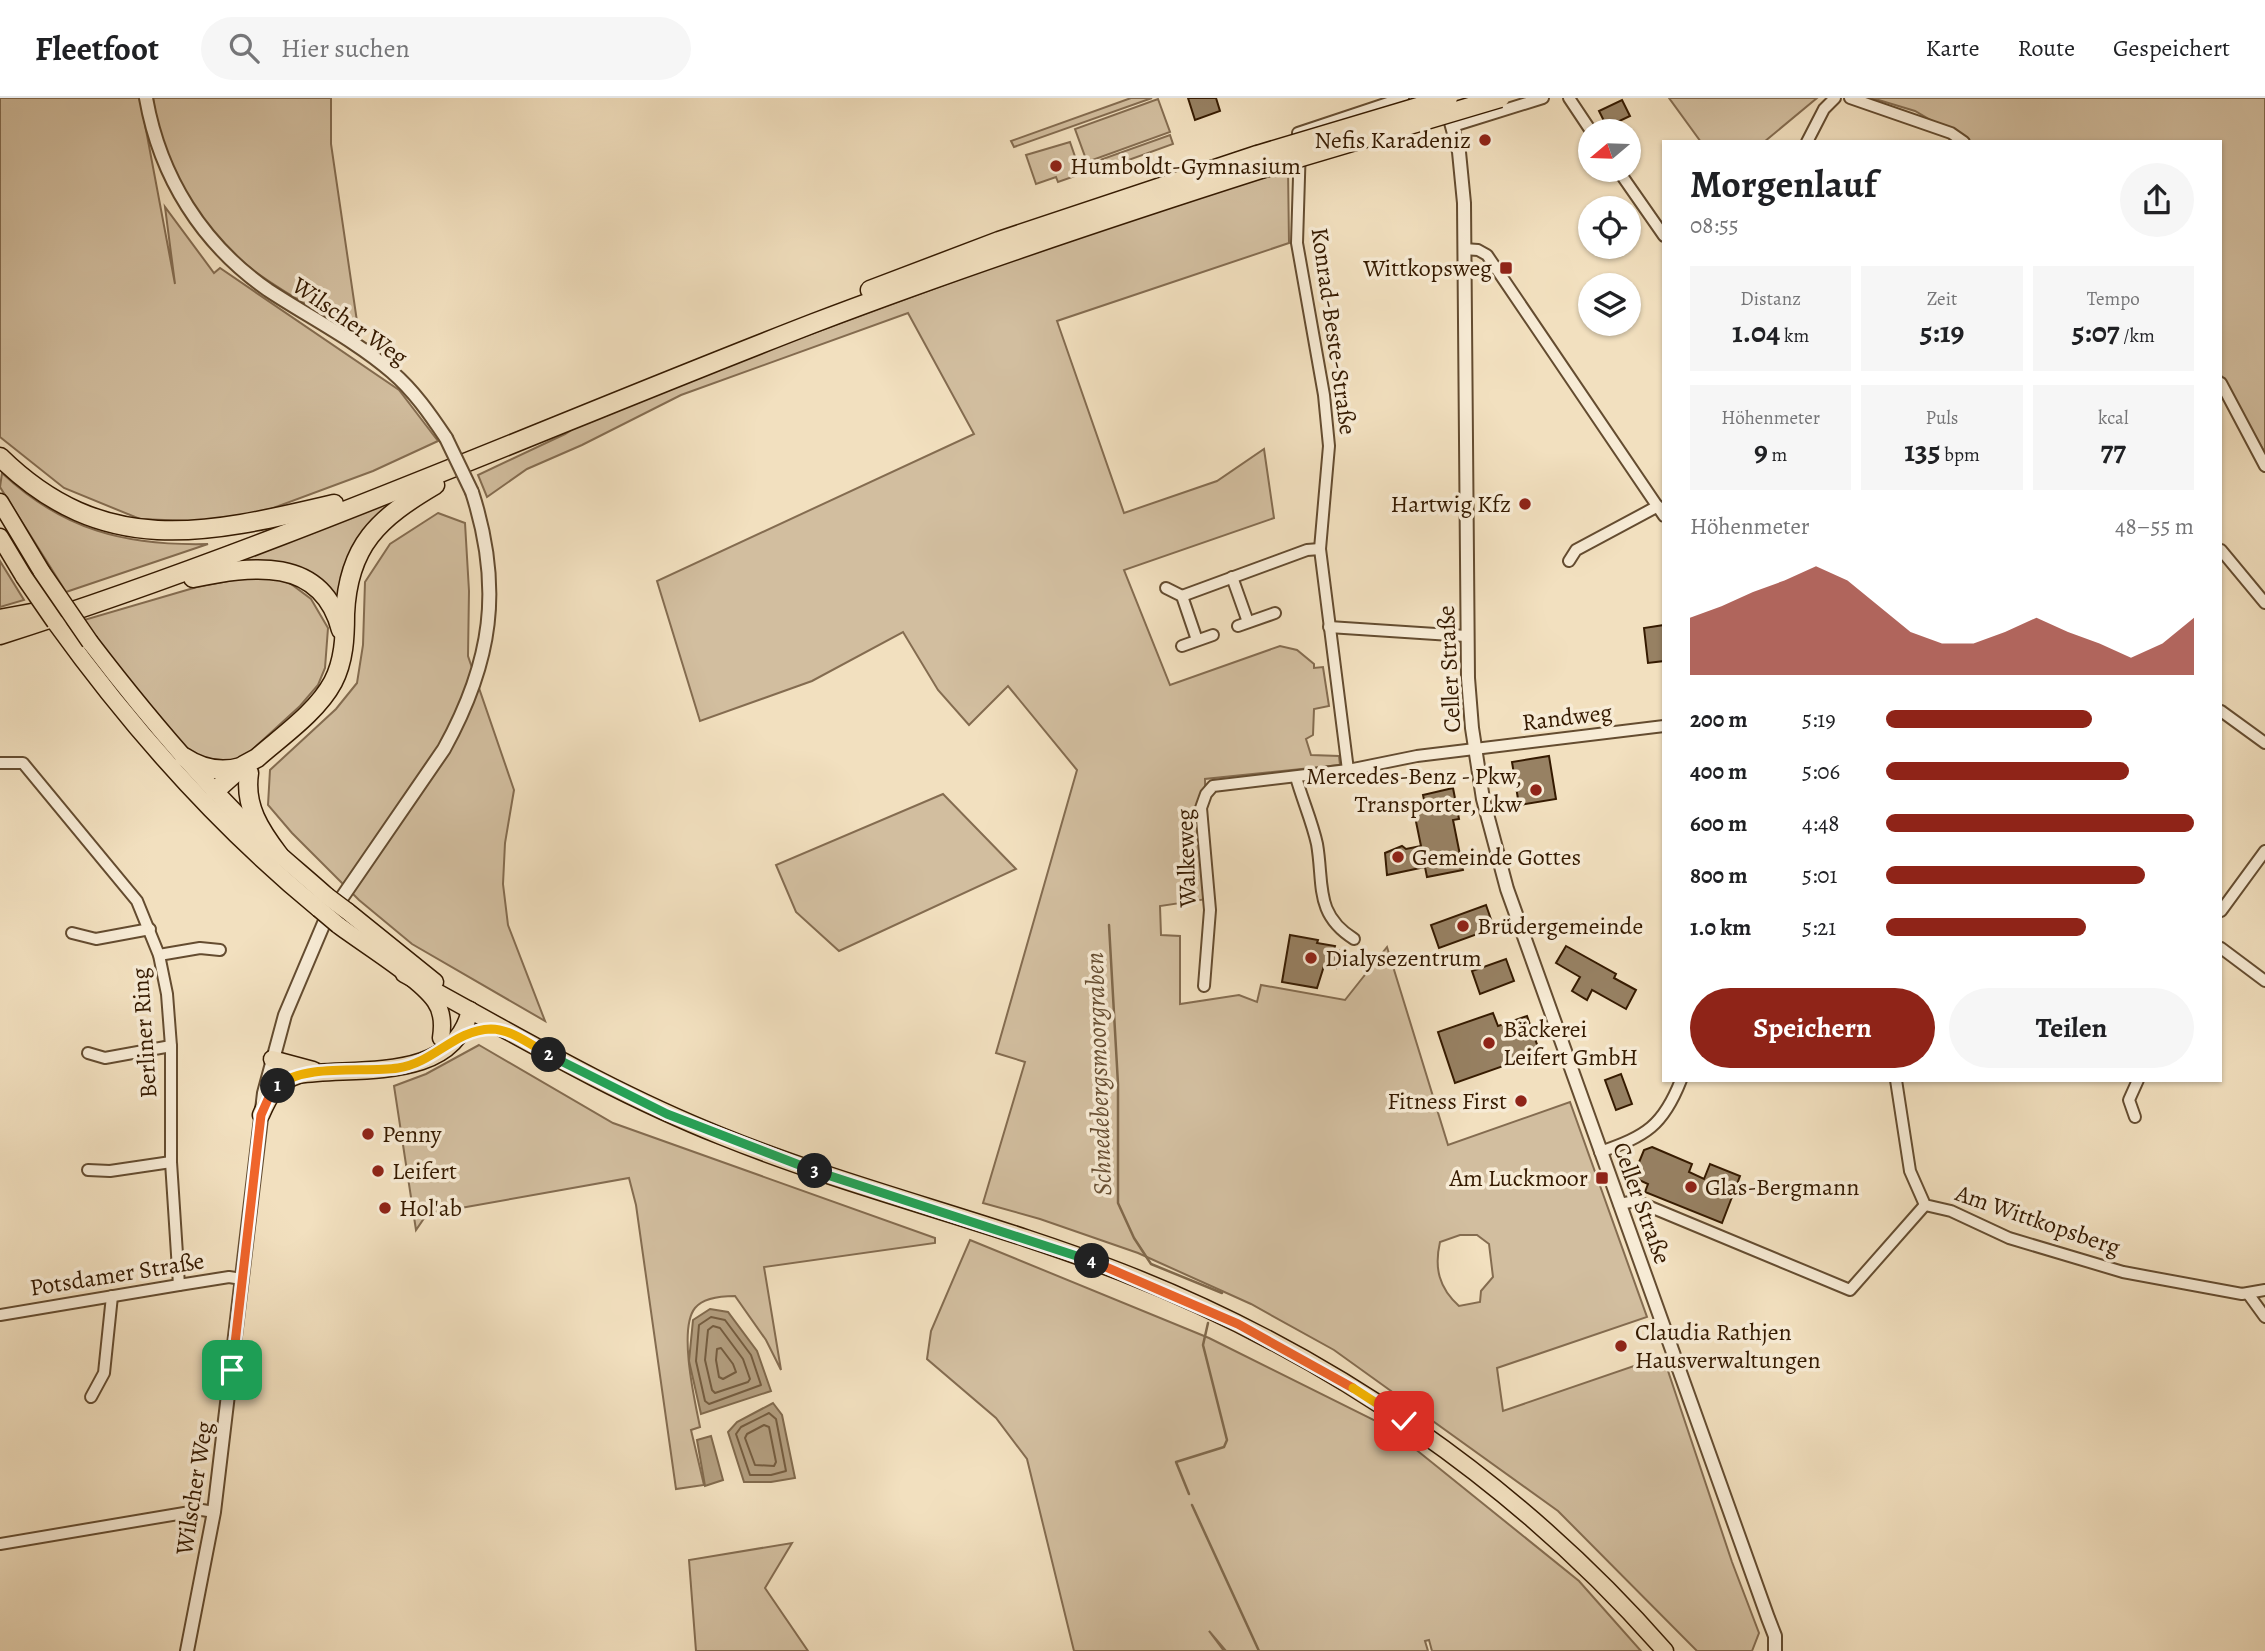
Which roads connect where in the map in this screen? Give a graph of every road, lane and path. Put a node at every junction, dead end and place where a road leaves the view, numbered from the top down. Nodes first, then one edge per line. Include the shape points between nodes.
1 (146, 98) edge
2 (1403, 98) edge
3 (1446, 98) edge
4 (1500, 98) edge
5 (1543, 98) edge
6 (1569, 98) edge
7 (1835, 98) edge
8 (1850, 98) edge
9 (1583, 119) edge
10 (1453, 126) junction
11 (1808, 140) edge
12 (1961, 140) edge
13 (1259, 162) junction
14 (1627, 182) edge
15 (1662, 233) edge
16 (1464, 249) junction
17 (980, 256) junction
18 (2222, 385) edge
19 (485, 455) junction
20 (0, 457) edge
21 (2265, 466) edge
22 (0, 502) edge
23 (334, 504) junction
24 (1661, 511) edge
25 (0, 537) edge
26 (1320, 549) junction
27 (2222, 551) edge
28 (1569, 561) dead end
29 (1232, 577) junction
30 (1166, 587) dead end
31 (138, 589) junction
32 (1182, 596) junction
33 (2265, 603) edge
34 (37, 612) junction
35 (1275, 613) dead end
36 (0, 619) edge
37 (0, 624) edge
38 (1329, 627) junction
39 (0, 635) edge
40 (1213, 635) dead end
41 (1466, 636) junction
42 (1198, 640) junction
43 (1182, 646) dead end
44 (343, 650) junction
45 (2222, 712) edge
46 (1662, 726) edge
47 (2265, 743) edge
48 (1475, 751) junction
49 (184, 757) junction
50 (0, 763) edge
51 (250, 766) junction
52 (1348, 770) junction
53 (1296, 777) junction
54 (190, 790) junction
55 (216, 794) junction
56 (216, 816) junction
57 (2265, 850) edge
58 (279, 855) junction
59 (333, 910) junction
60 (2222, 910) edge
61 (150, 929) junction
62 (72, 933) dead end
63 (1354, 939) dead end
64 (2222, 949) edge
65 (220, 950) dead end
66 (159, 955) junction
67 (404, 974) junction
68 (2265, 981) edge
69 (1204, 986) dead end
70 (470, 1010) junction
71 (505, 1031) junction
72 (447, 1039) junction
73 (171, 1046) junction
74 (88, 1053) dead end
75 (271, 1064) junction
76 (319, 1072) junction
77 (299, 1075) junction
78 (1680, 1082) edge
79 (1896, 1082) edge
80 (2137, 1082) edge
81 (261, 1115) junction
82 (2135, 1117) dead end
83 (1600, 1152) junction
84 (170, 1163) junction
85 (88, 1170) dead end
86 (1628, 1202) junction
87 (1925, 1205) junction
88 (242, 1279) junction
89 (178, 1285) junction
90 (2265, 1290) edge
91 (2249, 1294) junction
92 (111, 1296) junction
93 (0, 1315) edge
94 (2265, 1317) edge
95 (91, 1397) dead end
96 (214, 1512) junction
97 (0, 1545) edge
98 (187, 1651) edge
99 (1665, 1651) edge
100 (1775, 1651) edge

1 - 59 street, Wilscher Weg, bridge via 172,181 209,237 253,278 362,349 419,400 446,438 472,492 486,538 490,585 487,633 458,724
2 - 26 street, Konrad-Beste-Straße via 1298,134 1297,243 1329,446
3 - 10 street, Celler Straße
3 - 13 highway, bridge
4 - 13 highway, bridge
5 - 10 street
6 - 9 street
7 - 11 street
8 - 12 street
10 - 16 street, Celler Straße via 1462,176
13 - 17 highway
14 - 15 street
16 - 24 street via 1487,255
16 - 41 street, Celler Straße
17 - 19 highway
17 - 23 highway
18 - 21 street
19 - 31 highway
19 - 44 highway via 395,509 365,540 349,578
20 - 23 highway via 41,492 70,508 133,528 199,531
22 - 49 main road, bridge via 90,642
23 - 34 highway
24 - 28 street via 1576,550
25 - 54 main road, bridge via 72,647
26 - 29 street
26 - 38 street, Konrad-Beste-Straße
27 - 33 street
29 - 32 street
29 - 35 street via 1243,624
30 - 32 street
31 - 39 highway
31 - 44 highway via 244,568 288,572 310,583 329,603 340,626
32 - 42 street
34 - 36 highway
34 - 37 highway
38 - 41 street
38 - 52 street, Konrad-Beste-Straße
40 - 42 street
41 - 48 street, Celler Straße
42 - 43 street
44 - 51 highway via 327,692
45 - 47 street
46 - 48 street, Randweg
48 - 52 street, Walkeweg via 1417,756
48 - 83 street, Celler Straße via 1489,827 1507,889
49 - 51 highway via 218,770
49 - 55 main road
50 - 61 street, Berliner Ring via 23,763 137,901
51 - 55 highway
51 - 58 highway via 251,807
52 - 53 street, Walkeweg
53 - 63 street via 1317,845 1323,904 1339,929
53 - 69 street, Walkeweg via 1213,786 1206,794 1201,808 1210,910
54 - 55 main road
54 - 56 main road
55 - 56 main road
55 - 58 main road
56 - 59 main road
57 - 60 street
58 - 59 main road
59 - 67 main road
59 - 70 main road
59 - 75 street, Wilscher Weg via 285,1015
61 - 62 street via 96,939
61 - 66 street, Berliner Ring
64 - 68 street
65 - 66 street via 200,948
66 - 73 street, Berliner Ring
67 - 70 main road
67 - 72 main road via 435,1000
70 - 71 main road
70 - 72 main road via 465,1024
71 - 72 main road via 484,1030
71 - 99 main road via 615,1089 720,1136 1123,1272 1300,1356 1404,1421 1492,1485 1577,1559
72 - 76 main road via 436,1054 415,1064
73 - 74 street via 105,1058
73 - 84 street, Berliner Ring
75 - 76 main road
75 - 77 main road via 285,1075
75 - 81 street, Wilscher Weg
76 - 77 main road
77 - 81 main road via 276,1088
78 - 83 street via 1657,1125 1642,1136
79 - 87 street, Am Wittkopsberg via 1910,1171
80 - 82 street via 2129,1100
81 - 88 street, Wilscher Weg
83 - 86 street, Celler Straße
84 - 85 street
84 - 89 street, Berliner Ring
86 - 87 street via 1850,1290
86 - 100 street, Celler Straße via 1774,1636
87 - 91 street, Am Wittkopsberg via 2069,1258 2181,1285
88 - 89 street, Potsdamer Straße
88 - 96 street, Wilscher Weg
89 - 92 street, Potsdamer Straße
90 - 91 street, Am Wittkopsberg
91 - 94 street
92 - 93 street, Potsdamer Straße
92 - 95 street via 104,1373
96 - 97 street via 202,1510
96 - 98 street, Wilscher Weg

